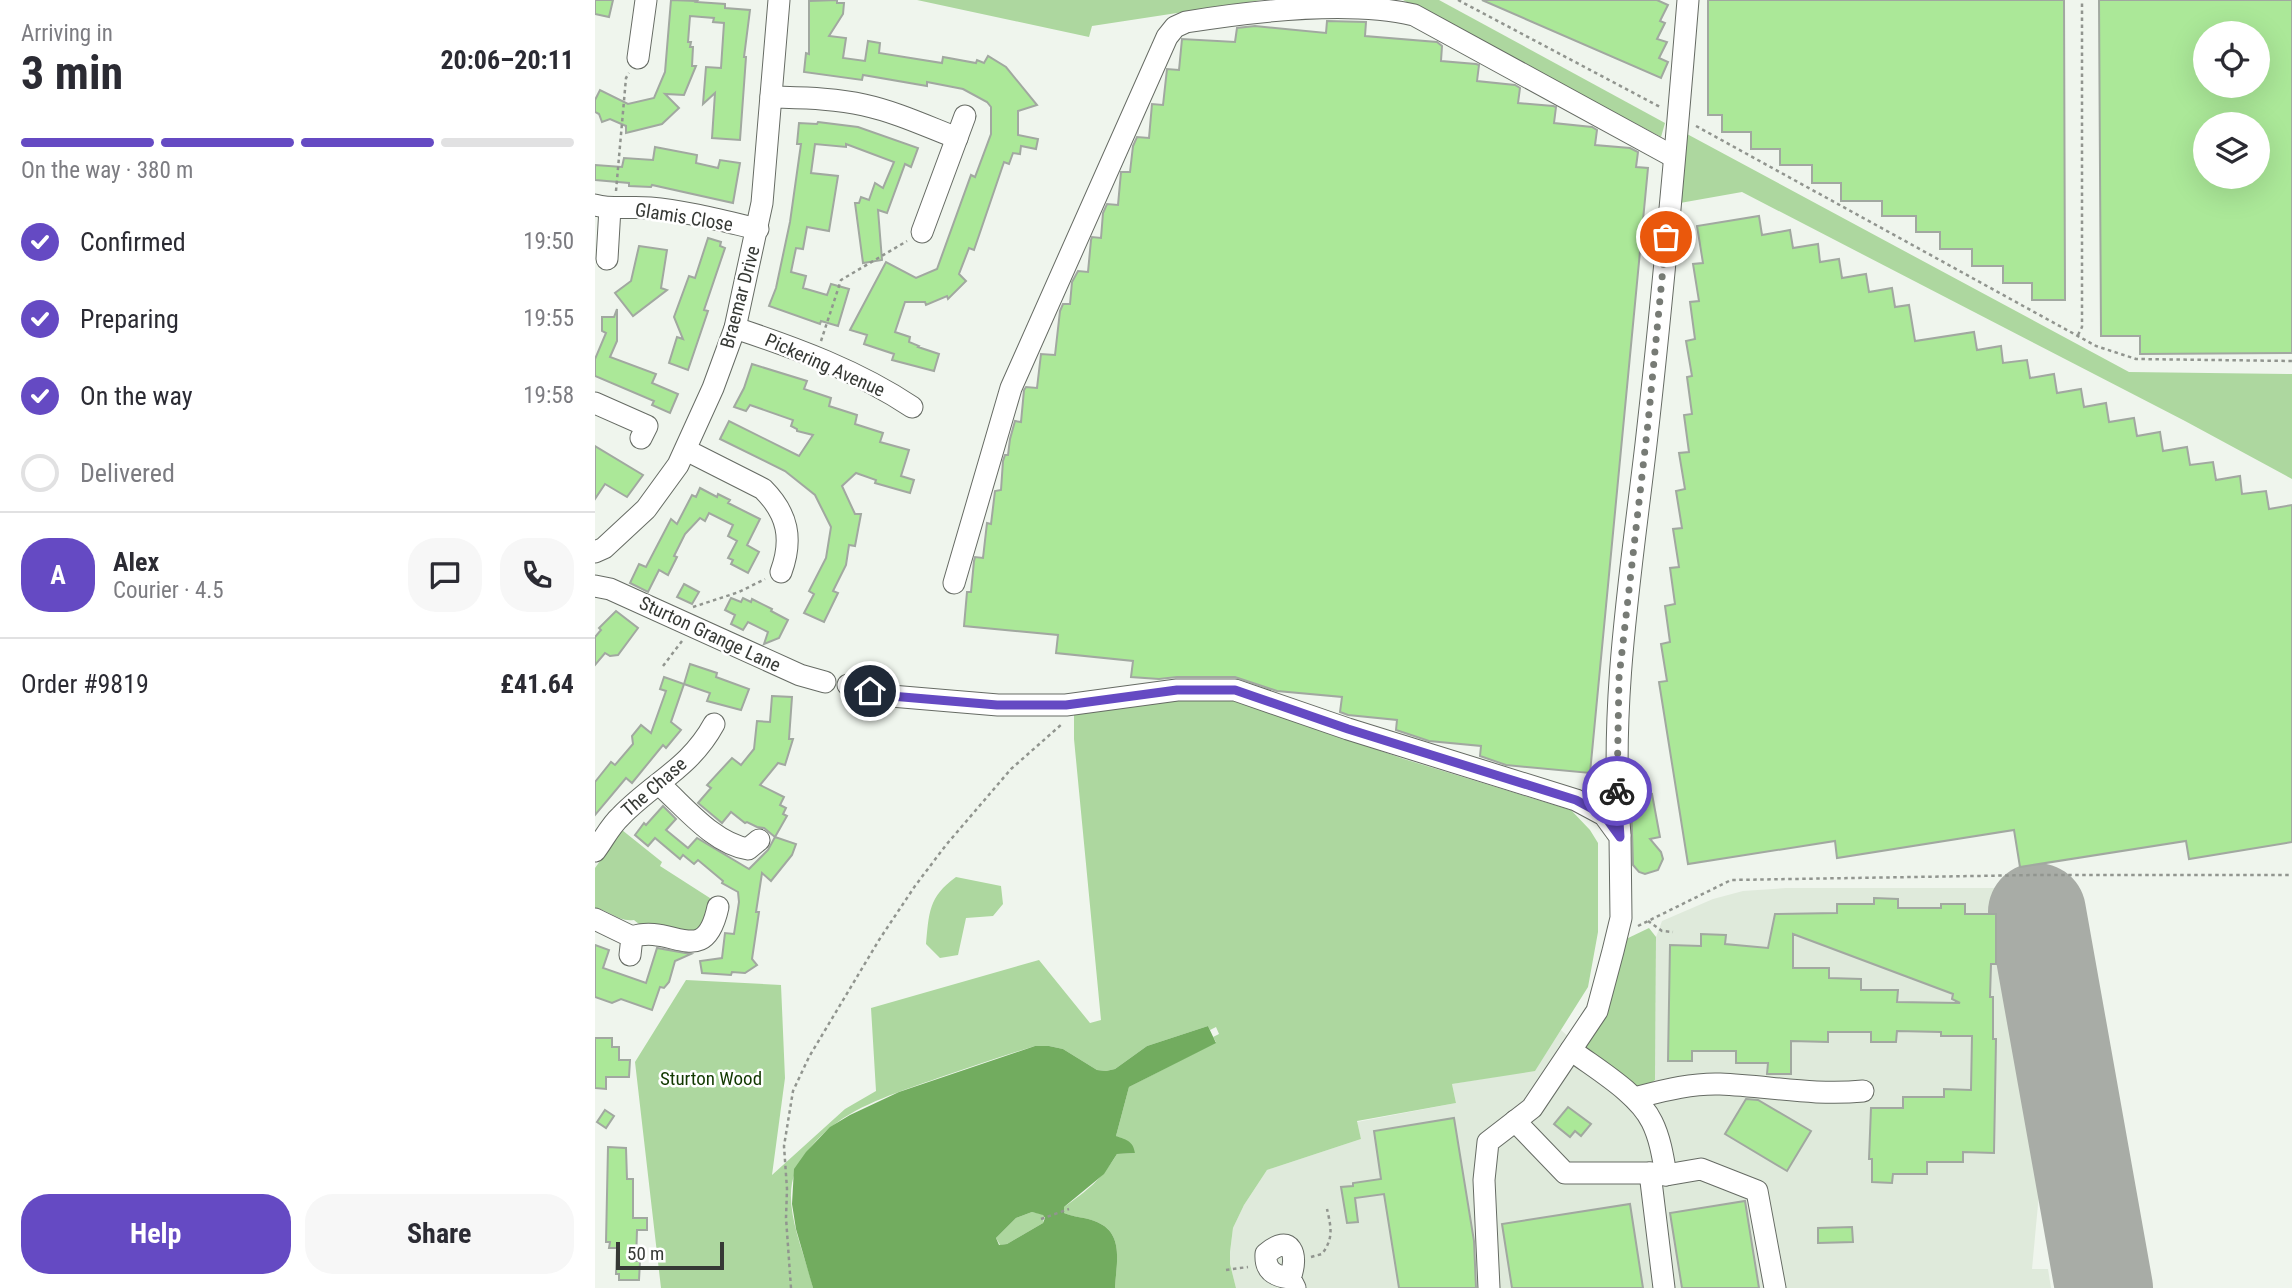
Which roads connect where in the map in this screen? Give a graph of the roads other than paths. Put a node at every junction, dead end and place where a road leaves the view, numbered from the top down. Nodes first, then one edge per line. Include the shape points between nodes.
1 (646, 0) edge
2 (779, 0) edge
3 (1688, 0) edge
4 (638, 58) road end
5 (771, 97) junction
6 (965, 116) dead end
7 (957, 138) junction
8 (1674, 157) junction
9 (606, 207) edge
10 (758, 229) junction
11 (922, 232) road end
12 (603, 251) edge
13 (735, 328) junction
14 (595, 403) edge
15 (912, 407) dead end
16 (641, 438) dead end
17 (685, 450) junction
18 (595, 552) edge
19 (781, 572) road end
20 (954, 583) dead end
21 (595, 587) edge
22 (595, 597) edge
23 (825, 682) dead end
24 (848, 685) dead end
25 (716, 725) dead end
26 (660, 785) junction
27 (1620, 837) junction
28 (759, 840) dead end
29 (595, 851) edge
30 (718, 907) dead end
31 (595, 919) edge
32 (1571, 1050) junction
33 (1863, 1091) dead end
34 (1634, 1098) junction
35 (1515, 1121) junction
36 (1658, 1174) junction
37 (1266, 1264) road end
38 (1293, 1275) edge
39 (1489, 1288) edge
40 (1664, 1288) edge
41 (1775, 1288) edge

1 - 4 street
2 - 5 street, Braemar Drive
3 - 8 street
5 - 7 street via 863,105
5 - 10 street, Braemar Drive
6 - 7 street
7 - 11 street
8 - 20 street via 1392,7 1357,2 1262,9 1175,27 1011,388
8 - 27 street via 1619,678
9 - 10 street, Glamis Close via 649,208
9 - 12 street, Glamis Close
10 - 13 street, Braemar Drive
13 - 15 street, Pickering Avenue via 816,357
13 - 17 street, Braemar Drive
14 - 16 street via 647,426
17 - 18 street, Braemar Drive via 646,509
17 - 19 street via 763,489 771,498 787,530
21 - 22 street
21 - 23 street, Sturton Grange Lane via 610,589 800,675
24 - 27 street via 891,696 984,704 1076,704 1177,690 1235,690 1576,800 1604,815
25 - 26 street, The Chase
26 - 28 street via 733,845 748,849
26 - 29 street, The Chase via 619,817
27 - 32 street via 1617,937 1597,1011
30 - 31 street via 711,931 700,940 646,933 631,946
32 - 34 street
32 - 35 street via 1532,1108
33 - 34 street via 1811,1093 1701,1084
34 - 36 street via 1652,1121 1663,1154
35 - 36 street via 1565,1173
35 - 39 street via 1488,1142 1484,1180
36 - 40 street
36 - 41 street via 1701,1169 1758,1191
37 - 38 street via 1278,1276

